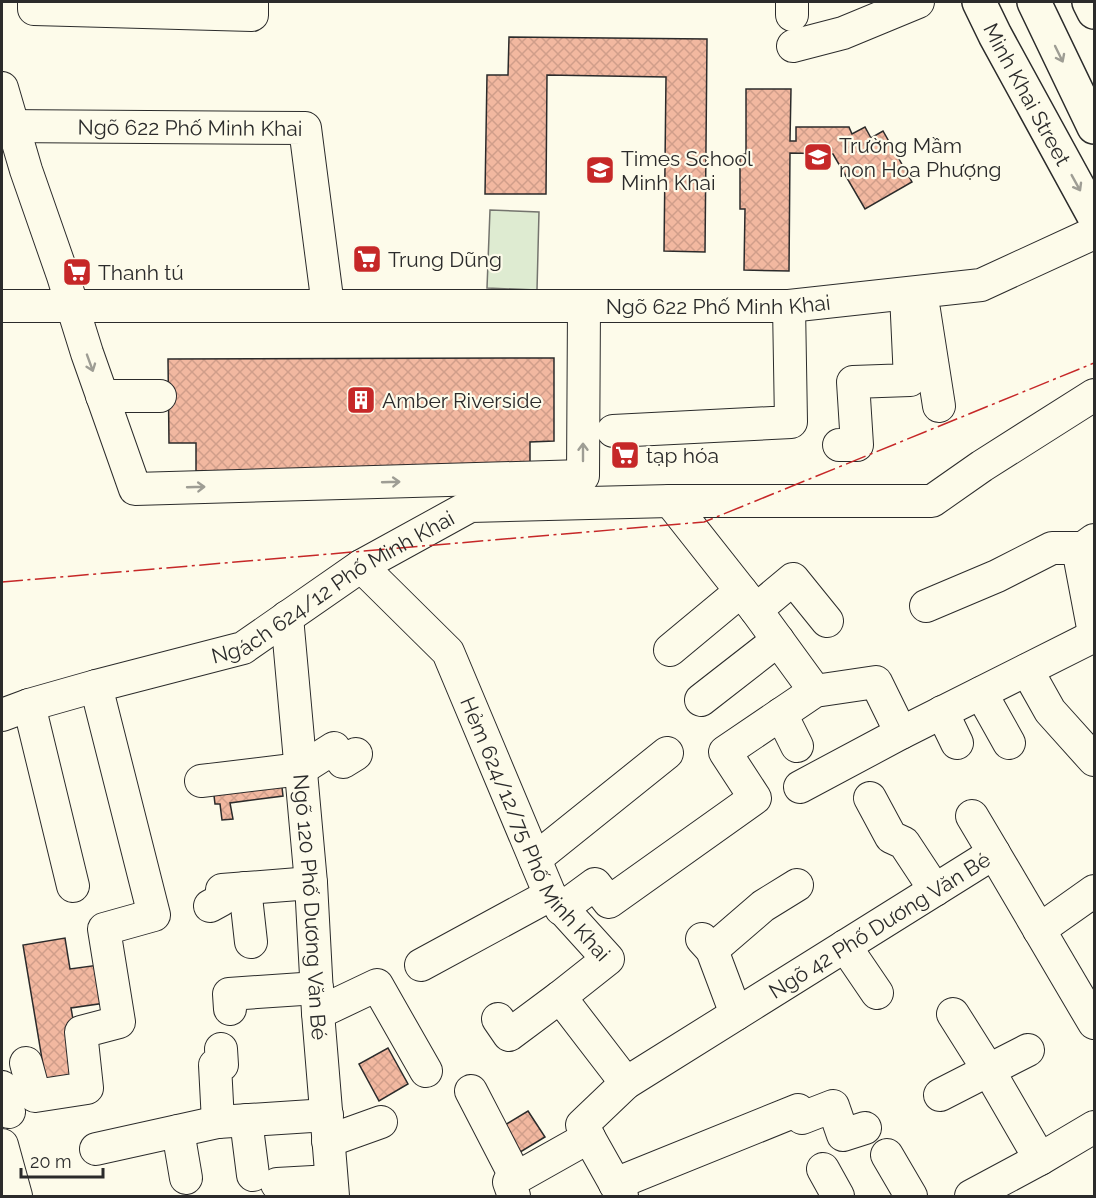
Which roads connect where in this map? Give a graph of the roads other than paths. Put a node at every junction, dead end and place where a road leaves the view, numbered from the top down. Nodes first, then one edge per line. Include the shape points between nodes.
1 (34, 2) edge
2 (252, 2) edge
3 (918, 2) edge
4 (980, 2) edge
5 (1034, 2) edge
6 (1089, 2) edge
7 (1095, 12) edge
8 (793, 46) dead end
9 (2, 88) edge
10 (7, 126) edge
11 (1095, 127) edge
12 (1095, 216) edge
13 (1095, 233) edge
14 (914, 293) junction
15 (2, 306) edge
16 (328, 306) junction
17 (584, 306) junction
18 (789, 306) junction
19 (73, 307) junction
20 (1095, 395) edge
21 (102, 396) junction
22 (160, 396) dead end
23 (939, 406) dead end
24 (613, 430) dead end
25 (839, 446) dead end
26 (670, 501) junction
27 (1089, 544) edge
28 (361, 566) junction
29 (749, 600) junction
30 (926, 606) dead end
31 (287, 617) junction
32 (827, 621) dead end
33 (1095, 635) edge
34 (778, 640) junction
35 (670, 650) dead end
36 (1027, 670) junction
37 (96, 686) junction
38 (815, 690) junction
39 (981, 693) junction
40 (701, 700) dead end
41 (15, 710) edge
42 (942, 712) junction
43 (781, 714) junction
44 (900, 733) junction
45 (957, 743) dead end
46 (1009, 743) dead end
47 (797, 746) dead end
48 (667, 753) dead end
49 (356, 754) dead end
50 (1094, 759) edge
51 (301, 769) junction
52 (201, 781) dead end
53 (800, 787) dead end
54 (870, 798) dead end
55 (972, 816) dead end
56 (994, 853) junction
57 (535, 859) junction
58 (311, 883) junction
59 (797, 885) dead end
60 (73, 886) dead end
61 (245, 888) junction
62 (935, 890) junction
63 (1095, 891) edge
64 (556, 902) junction
65 (210, 906) dead end
66 (1039, 930) junction
67 (251, 942) dead end
68 (845, 946) junction
69 (421, 964) dead end
70 (877, 993) dead end
71 (560, 997) junction
72 (318, 1000) junction
73 (230, 1009) dead end
74 (736, 1014) junction
75 (953, 1014) dead end
76 (498, 1019) dead end
77 (1095, 1023) edge
78 (221, 1049) dead end
79 (1028, 1050) dead end
80 (26, 1063) dead end
81 (426, 1071) dead end
82 (989, 1071) junction
83 (626, 1083) junction
84 (471, 1091) dead end
85 (940, 1095) dead end
86 (232, 1121) junction
87 (381, 1122) dead end
88 (1095, 1127) edge
89 (328, 1128) junction
90 (865, 1128) dead end
91 (178, 1131) junction
92 (589, 1137) junction
93 (2, 1145) edge
94 (96, 1149) dead end
95 (887, 1155) dead end
96 (1040, 1159) junction
97 (823, 1169) dead end
98 (186, 1178) dead end
99 (515, 1187) edge
100 (332, 1189) edge
101 (618, 1190) edge
102 (16, 1197) edge
103 (838, 1197) edge
104 (911, 1197) edge
105 (971, 1197) edge

1 - 2 street via 34,9 252,15
3 - 8 street via 843,33
4 -> 12 main road, Minh Khai Street
5 -> 11 main road
6 - 7 main road
9 - 10 street
10 - 16 street, Ngõ 622 Phố Minh Khai via 305,128
10 - 19 street
13 - 14 street, Ngõ 622 Phố Minh Khai via 981,285
14 - 18 street, Ngõ 622 Phố Minh Khai
14 - 23 street
14 - 25 street via 910,380 853,382 857,445
15 - 19 street, Ngõ 622 Phố Minh Khai
16 - 17 street, Ngõ 622 Phố Minh Khai
16 - 19 street, Ngõ 622 Phố Minh Khai
17 - 18 street, Ngõ 622 Phố Minh Khai
21 -> 17 street via 135,489 583,476
18 - 24 street via 791,422
19 -> 21 street
20 - 26 street, Ngách 624/12 Phố Minh Khai via 932,501
21 - 22 street
26 - 28 street, Ngách 624/12 Phố Minh Khai via 471,506
26 - 29 street
27 - 30 street via 1052,548
27 - 33 street via 1080,559
28 - 31 street, Ngách 624/12 Phố Minh Khai
28 - 57 street, Hẻm 624/12/75 Phố Minh Khai via 448,652
29 - 32 street via 793,579
29 - 34 street
29 - 35 street
31 - 37 street, Ngách 624/12 Phố Minh Khai via 243,648
31 - 51 street, Ngõ 120 Phố Dương Văn Bé
33 - 36 street
34 - 38 street
34 - 40 street
36 - 39 street
36 - 50 street via 1050,711
37 - 41 street, Ngách 624/12 Phố Minh Khai
37 - 80 street via 154,915 104,929 119,1022 81,1032 87,1088 36,1096
38 - 43 street
38 - 44 street via 876,682
39 - 42 street
39 - 46 street
41 - 60 street
42 - 44 street
42 - 45 street
43 - 47 street
43 - 64 street via 725,752 755,798 609,902 595,884
44 - 53 street
48 - 57 street
49 - 51 street via 343,762 334,748
51 - 52 street
51 - 58 street, Ngõ 120 Phố Dương Văn Bé
54 - 62 street via 891,837 904,843
55 - 56 street
56 - 62 street, Ngõ 42 Phố Dương Văn Bé
56 - 66 street, Ngõ 42 Phố Dương Văn Bé
57 - 64 street, Hẻm 624/12/75 Phố Minh Khai
58 - 61 street
58 - 72 street, Ngõ 120 Phố Dương Văn Bé
59 - 74 street via 707,944
61 - 65 street via 222,890 221,900
61 - 67 street
62 - 68 street, Ngõ 42 Phố Dương Văn Bé
63 - 66 street
64 - 69 street
64 - 71 street, Hẻm 624/12/75 Phố Minh Khai via 608,959
66 - 77 street, Ngõ 42 Phố Dương Văn Bé
68 - 70 street
68 - 74 street, Ngõ 42 Phố Dương Văn Bé
71 - 76 street via 509,1035
71 - 83 street
72 - 73 street via 229,994
72 - 81 street via 377,985
72 - 89 street, Ngõ 120 Phố Dương Văn Bé
74 - 83 street, Ngõ 42 Phố Dương Văn Bé
75 - 82 street
78 - 86 street via 222,1065 215,1065
79 - 82 street
82 - 85 street
82 - 96 street
83 - 92 street, Ngõ 42 Phố Dương Văn Bé via 582,1125
84 - 99 street
86 - 89 street
86 - 91 street
86 - 100 street via 265,1179
87 - 89 street
88 - 96 street
89 - 100 street, Ngõ 120 Phố Dương Văn Bé
90 - 101 street via 843,1135 833,1106 802,1118 798,1110
91 - 94 street
91 - 98 street
92 - 99 street
92 - 101 street
93 - 102 street
95 - 104 street
96 - 105 street
97 - 103 street

